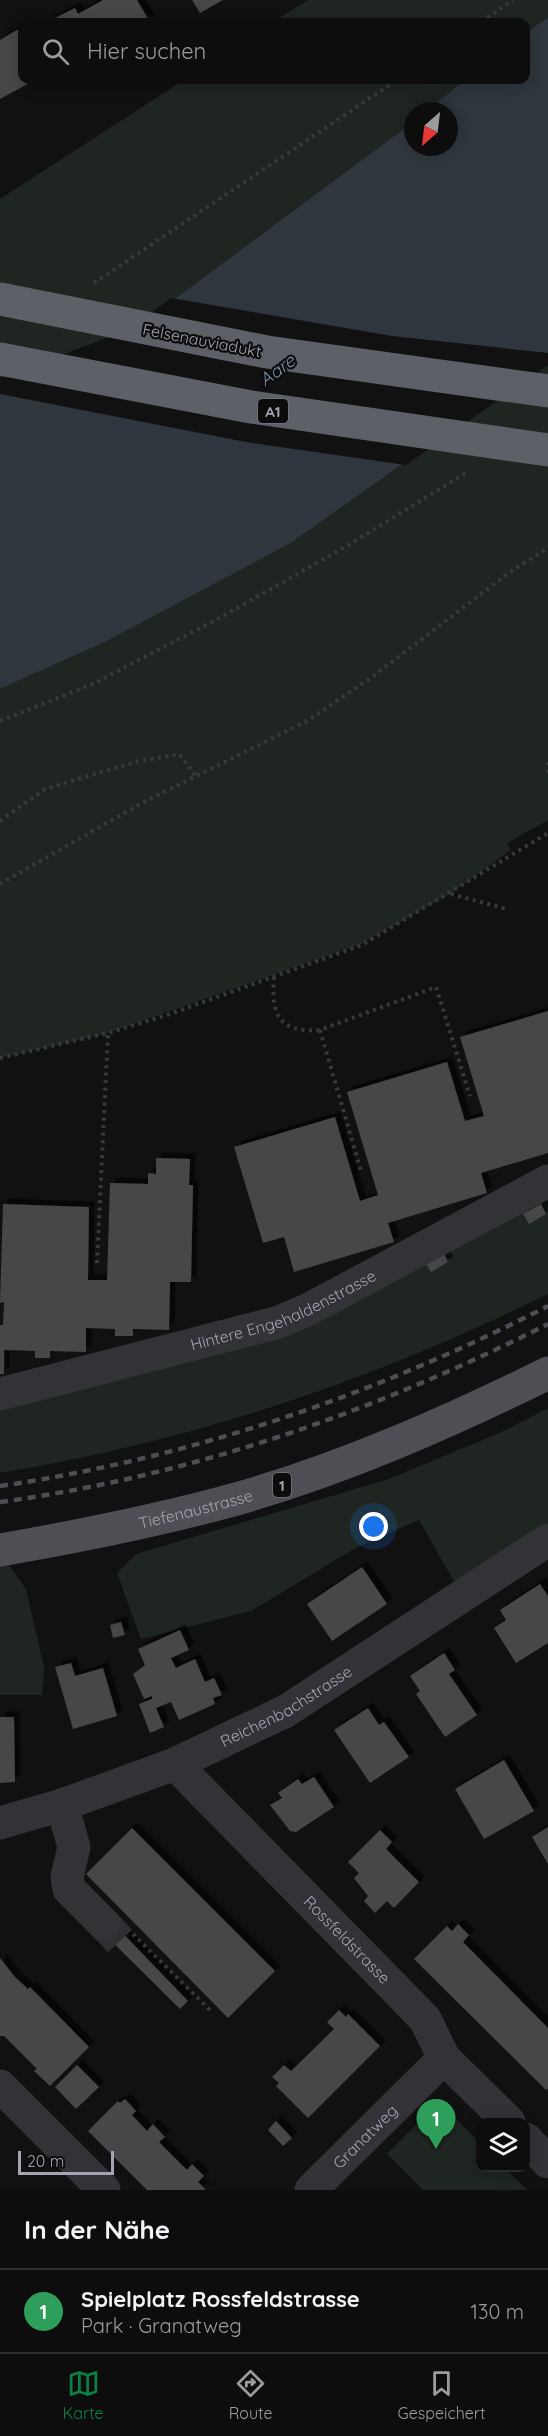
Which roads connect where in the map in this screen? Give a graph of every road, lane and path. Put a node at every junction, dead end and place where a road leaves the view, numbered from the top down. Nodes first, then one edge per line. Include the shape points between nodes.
1 (513, 0) edge
2 (487, 18) edge
3 (391, 84) edge
4 (98, 281) dead end
5 (0, 299) edge
6 (0, 359) edge
7 (548, 391) edge
8 (548, 450) edge
9 (476, 466) dead end
10 (548, 548) edge
11 (0, 721) edge
12 (548, 762) edge
13 (195, 775) junction
14 (548, 777) edge
15 (0, 821) edge
16 (548, 833) edge
17 (0, 884) edge
18 (450, 894) junction
19 (507, 909) dead end
20 (274, 977) junction
21 (320, 1030) junction
22 (108, 1033) junction
23 (0, 1058) edge
24 (470, 1096) dead end
25 (361, 1171) dead end
26 (548, 1181) edge
27 (97, 1263) dead end
28 (548, 1373) edge
29 (0, 1394) edge
30 (548, 1540) edge
31 (0, 1550) edge
32 (175, 1764) junction
33 (62, 1806) junction
34 (0, 1823) edge
35 (104, 1924) tunnel mouth
36 (444, 2058) junction
37 (0, 2085) edge
38 (505, 2118) edge
39 (104, 2190) edge
40 (311, 2190) edge

1 - 2 path
3 - 4 path
5 - 7 highway, Felsenauviadukt, bridge via 267,352
6 - 8 highway, A1, bridge via 262,409
9 - 11 path via 347,546 215,620 93,684
10 - 13 path via 340,699 272,739
12 - 14 path
13 - 15 path via 179,754 135,762 45,789
13 - 17 path
16 - 18 path
18 - 19 path
18 - 20 path via 362,945
20 - 21 path via 272,1002 277,1017 302,1031
20 - 22 path
21 - 24 path via 436,987
21 - 25 path
22 - 23 path
22 - 27 path
26 - 29 street, Hintere Engehaldenstrasse via 279,1322
28 - 31 main road, Tiefenaustrasse / 1 via 466,1414 303,1478 184,1512
30 - 32 street, Reichenbachstrasse via 286,1711
32 - 33 street, Reichenbachstrasse
32 - 36 street, Rossfeldstrasse via 425,2019
33 - 34 street, Reichenbachstrasse
33 - 35 street via 74,1847 68,1884 73,1895
36 - 38 street, Rossfeldstrasse
36 - 40 street, Granatweg
37 - 39 street

